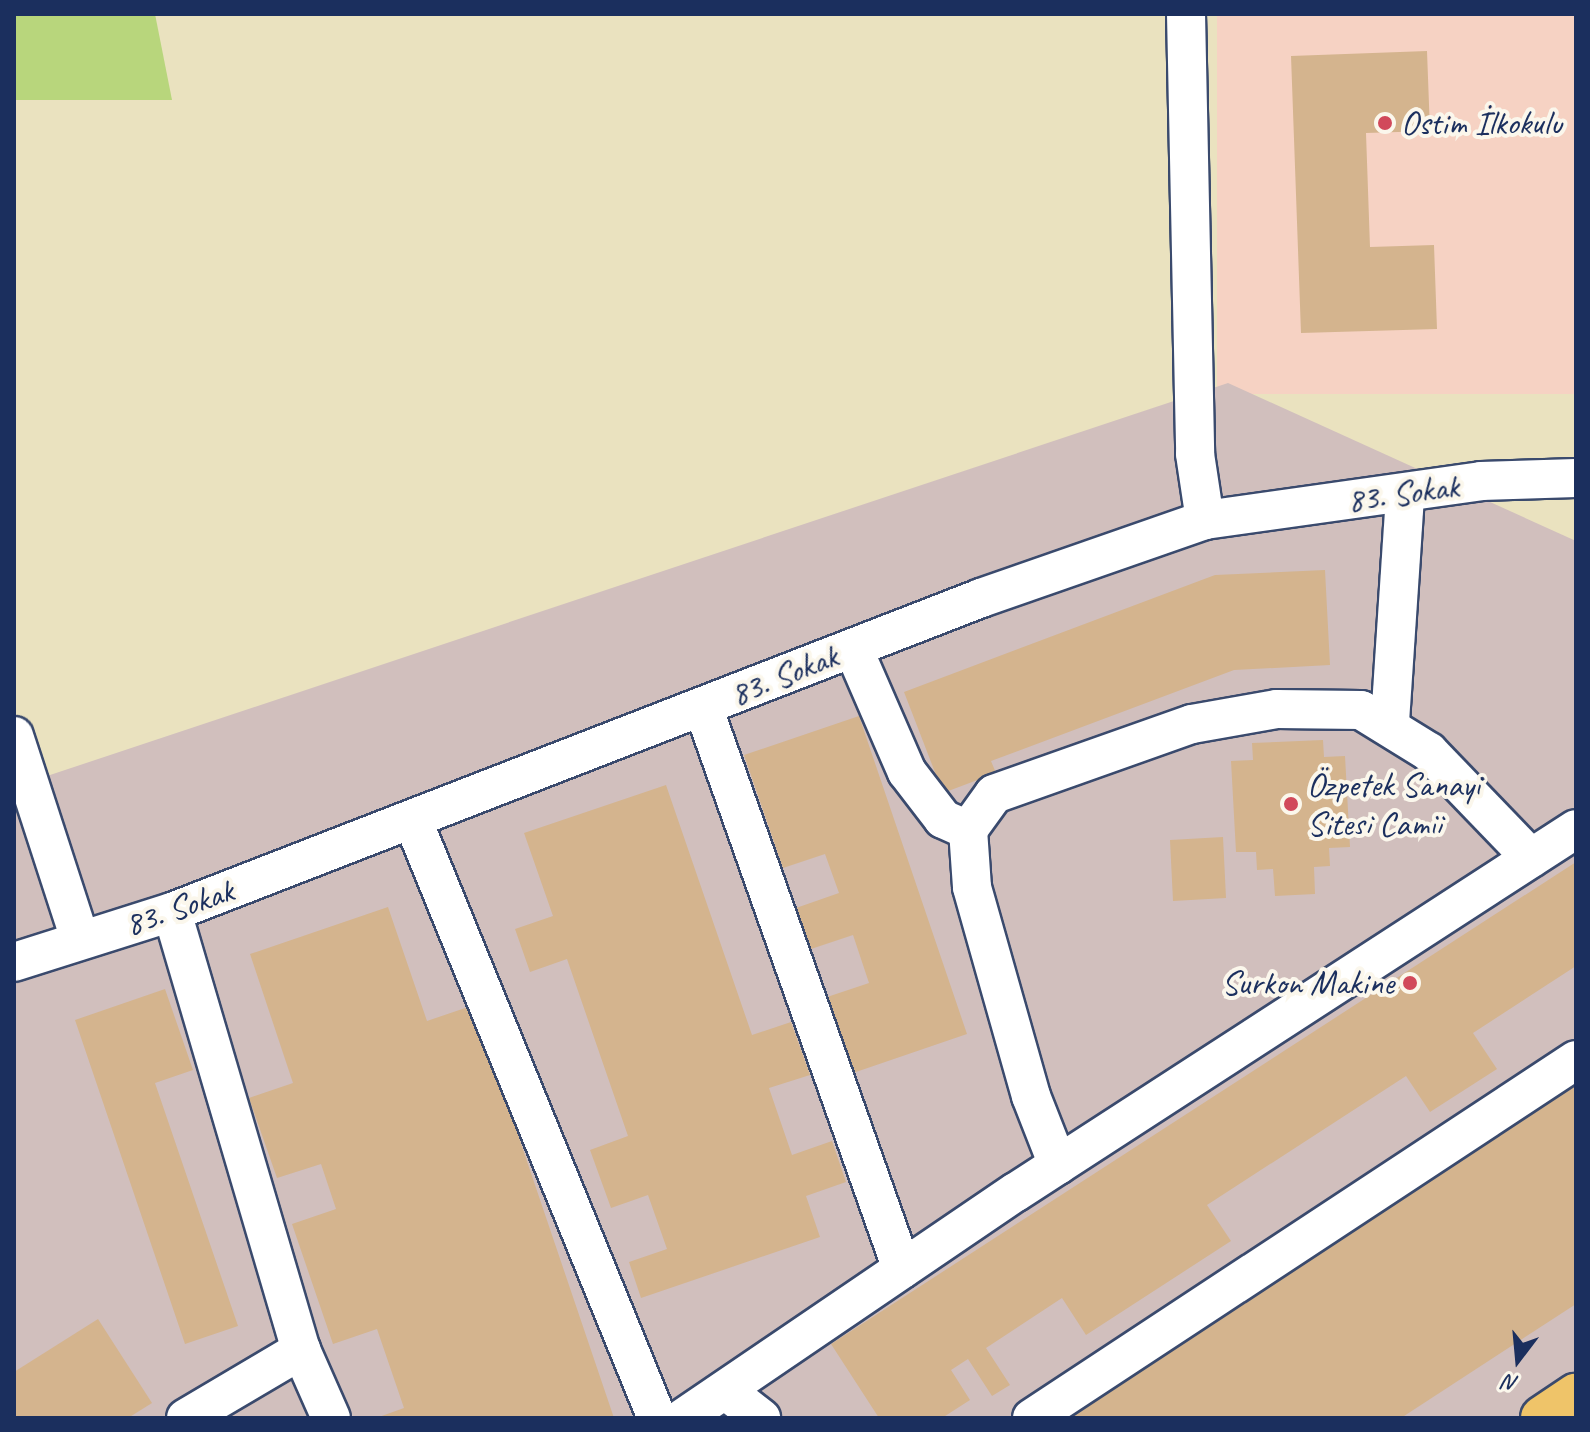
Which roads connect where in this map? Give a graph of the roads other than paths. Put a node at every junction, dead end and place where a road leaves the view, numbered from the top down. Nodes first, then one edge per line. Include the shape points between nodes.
1 (1186, 14) edge
2 (1576, 478) edge
3 (1405, 494) junction
4 (1205, 520) junction
5 (853, 648) junction
6 (703, 707) junction
7 (1390, 722) junction
8 (14, 736) edge
9 (413, 821) junction
10 (1576, 829) edge
11 (968, 830) junction
12 (1531, 858) junction
13 (172, 912) junction
14 (80, 939) junction
15 (14, 962) edge
16 (1576, 1060) edge
17 (1058, 1165) junction
18 (902, 1269) junction
19 (301, 1350) junction
20 (725, 1390) junction
21 (1576, 1396) edge
22 (186, 1418) edge
23 (331, 1418) edge
24 (657, 1418) edge
25 (683, 1418) edge
26 (761, 1418) edge
27 (1032, 1418) edge
28 (1543, 1418) edge

1 - 4 street via 1195,454
2 - 3 street, 83. Sokak
3 - 4 street, 83. Sokak
3 - 7 street
4 - 5 street, 83. Sokak
5 - 6 street, 83. Sokak
5 - 11 street via 907,772 943,819
6 - 9 street, 83. Sokak
6 - 18 street
7 - 11 street via 1322,707 1192,724 994,794
7 - 12 street via 1465,785
8 - 14 street
9 - 13 street, 83. Sokak
9 - 24 street
10 - 12 street
11 - 17 street via 972,887 1031,1096
12 - 17 street
13 - 14 street, 83. Sokak
13 - 19 street
14 - 15 street, 83. Sokak
16 - 27 street
17 - 18 street
18 - 20 street
19 - 22 street
19 - 23 street
20 - 25 street
20 - 26 street
21 - 28 main road

